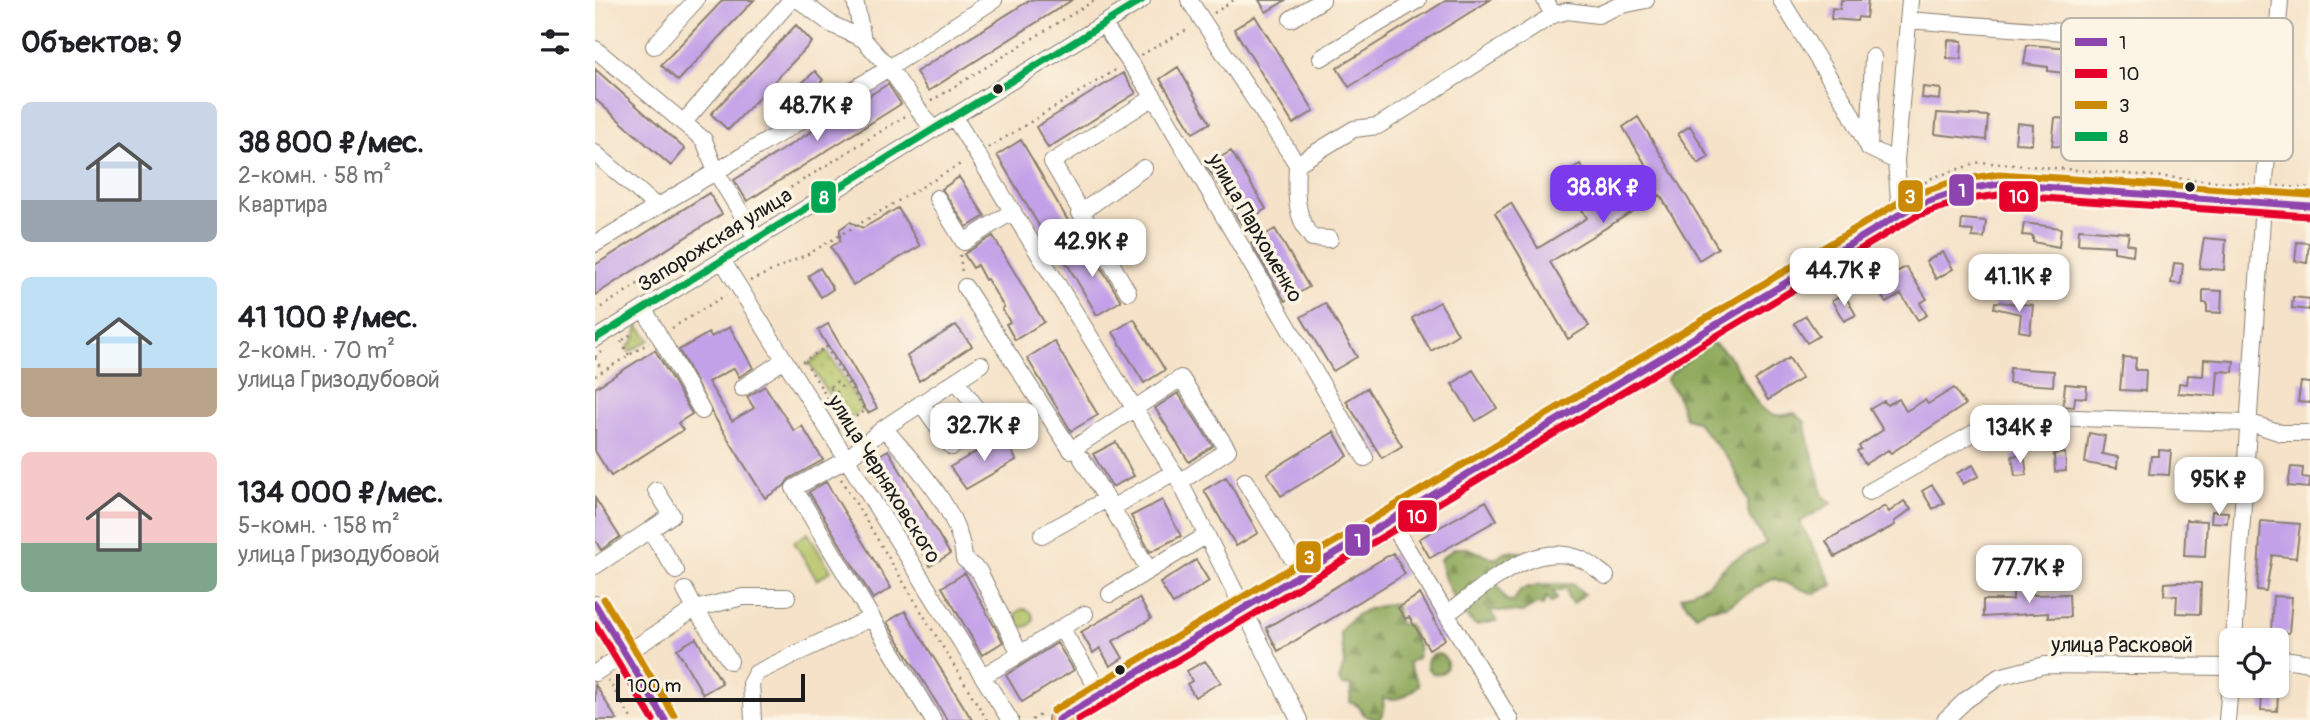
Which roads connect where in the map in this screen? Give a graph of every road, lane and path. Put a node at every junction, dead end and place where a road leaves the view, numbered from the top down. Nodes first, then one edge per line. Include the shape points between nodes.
1 (696, 0) edge
2 (791, 0) edge
3 (799, 0) edge
4 (855, 0) edge
5 (994, 0) edge
6 (1095, 0) edge
7 (1142, 0) edge
8 (1188, 0) edge
9 (1322, 0) edge
10 (1418, 0) edge
11 (1646, 0) edge
12 (1781, 0) edge
13 (1910, 0) edge
14 (2280, 0) edge
15 (1549, 7) edge
16 (2278, 18) edge
17 (1291, 19) dead end
18 (1908, 20) junction
19 (1103, 24) junction
20 (2061, 32) edge
21 (863, 39) junction
22 (654, 46) dead end
23 (595, 49) edge
24 (1873, 57) dead end
25 (1321, 58) dead end
26 (889, 68) junction
27 (1871, 91) junction
28 (1154, 97) junction
29 (1847, 106) junction
30 (919, 108) junction
31 (954, 117) junction
32 (683, 123) junction
33 (933, 130) junction
34 (1869, 148) junction
35 (595, 153) edge
36 (1896, 161) junction
37 (2267, 161) edge
38 (1297, 163) junction
39 (1144, 168) dead end
40 (716, 172) junction
41 (937, 198) dead end
42 (2263, 204) junction
43 (2310, 206) edge
44 (657, 207) junction
45 (1013, 211) junction
46 (1901, 212) junction
47 (1080, 213) junction
48 (744, 217) junction
49 (1088, 228) junction
50 (757, 239) junction
51 (1329, 239) dead end
52 (964, 242) junction
53 (595, 243) edge
54 (1042, 258) junction
55 (722, 260) junction
56 (965, 287) joint
57 (1128, 292) dead end
58 (595, 311) edge
59 (640, 316) junction
60 (621, 341) junction
61 (599, 345) edge
62 (612, 346) dead end
63 (629, 355) dead end
64 (595, 357) edge
65 (805, 360) junction
66 (787, 364) junction
67 (981, 364) dead end
68 (603, 371) dead end
69 (846, 380) junction
70 (956, 380) junction
71 (743, 388) dead end
72 (825, 393) junction
73 (921, 403) junction
74 (1135, 409) junction
75 (702, 411) dead end
76 (2251, 423) junction
77 (836, 428) junction
78 (884, 428) junction
79 (2310, 433) edge
80 (1365, 458) dead end
81 (847, 459) junction
82 (1082, 459) dead end
83 (827, 470) junction
84 (1177, 477) junction
85 (1245, 481) dead end
86 (656, 490) dead end
87 (1869, 492) dead end
88 (1109, 503) junction
89 (1390, 520) junction
90 (650, 530) junction
91 (1042, 535) dead end
92 (1207, 535) junction
93 (595, 566) edge
94 (1149, 570) junction
95 (676, 571) dead end
96 (1301, 573) junction
97 (1606, 576) dead end
98 (685, 590) dead end
99 (1109, 594) dead end
100 (787, 597) dead end
101 (595, 604) edge
102 (1245, 607) junction
103 (695, 609) junction
104 (1448, 613) junction
105 (1085, 614) dead end
106 (871, 618) junction
107 (1061, 628) junction
108 (2235, 628) edge
109 (626, 654) junction
110 (1020, 654) junction
111 (2289, 660) edge
112 (730, 661) dead end
113 (2310, 663) edge
114 (2219, 667) edge
115 (598, 671) edge
116 (983, 676) junction
117 (1101, 694) junction
118 (2229, 698) edge
119 (632, 720) edge
120 (665, 720) edge
121 (753, 720) edge
122 (933, 720) edge
123 (987, 720) edge
124 (1010, 720) edge
125 (1058, 720) edge
126 (1299, 720) edge
127 (1510, 720) edge
128 (1945, 720) edge
129 (2227, 720) edge

1 - 22 street
2 - 32 street
3 - 21 street via 831,24
4 - 21 street
5 - 26 street
6 - 30 path
7 - 19 street, Запорожская улица
8 - 38 street
9 - 17 street
10 - 25 street
11 - 15 street via 1598,15
12 - 29 street
13 - 18 street
14 - 16 street
15 - 38 street via 1378,126 1354,129
18 - 20 street
18 - 36 street
19 - 28 street, улица Пархоменко
19 - 31 street, Запорожская улица
21 - 26 street
23 - 32 street
24 - 27 street
26 - 30 street
26 - 40 street
27 - 29 street
27 - 34 street
28 - 47 street via 1052,162
28 - 80 street, улица Пархоменко
29 - 34 street
30 - 33 street
30 - 48 path
31 - 33 street, Запорожская улица
31 - 45 street
32 - 40 street via 704,140
33 - 50 street, Запорожская улица
34 - 36 street
35 - 44 street
36 - 46 street
37 - 42 street
38 - 51 street via 1296,200 1306,231 1312,238
39 - 47 street
40 - 44 street
40 - 48 street
41 - 52 street
42 - 43 main road
42 - 46 main road via 1999,184 1951,191
42 - 76 street
44 - 53 street
45 - 52 street
45 - 54 street
46 - 89 main road
47 - 49 street
48 - 50 street
48 - 58 path
49 - 54 street
49 - 57 street
50 - 55 street, Запорожская улица
52 - 56 path via 960,257
54 - 74 street
55 - 59 street, Запорожская улица
55 - 66 street, улица Черняховского
56 - 74 street via 1071,450
59 - 60 path via 634,333
59 - 61 street, Запорожская улица
59 - 75 street
60 - 62 path
60 - 63 path
61 - 64 path
64 - 68 path
65 - 66 path
65 - 69 path via 826,347
65 - 72 path
66 - 71 street
66 - 77 street, улица Черняховского
67 - 70 street
69 - 72 path via 834,382
69 - 77 path via 865,411
70 - 73 street
70 - 73 street via 987,422 953,447
72 - 77 path
73 - 78 street
74 - 84 street
74 - 84 street via 1181,378 1228,450
76 - 79 street via 2281,433
76 - 87 street via 2004,416
76 - 108 street
77 - 81 street, улица Черняховского
78 - 81 street
78 - 110 street via 928,481 962,538 964,559 979,571
81 - 83 street
81 - 116 street, улица Черняховского
82 - 88 street
83 - 106 street via 794,488
83 - 123 path via 840,478
84 - 88 street
84 - 92 street
85 - 96 street
86 - 90 street via 671,515
88 - 91 street
88 - 94 street
89 - 96 main road
89 - 104 street
90 - 93 street
90 - 95 street
92 - 94 street
92 - 102 street
94 - 99 street
96 - 102 main road
97 - 104 street via 1583,560 1567,556 1527,559
98 - 103 street
100 - 103 street via 743,597
101 - 109 street
102 - 117 main road
102 - 126 street
103 - 109 street
103 - 112 street
104 - 127 street
105 - 107 street
106 - 121 street via 756,673 751,682
106 - 122 street
107 - 110 street
107 - 117 street
109 - 115 street
109 - 120 street
110 - 116 street
111 - 113 street
114 - 128 street, улица Расковой via 2045,665 1999,677
115 - 119 path
116 - 124 street, улица Черняховского
117 - 125 main road
118 - 129 street

